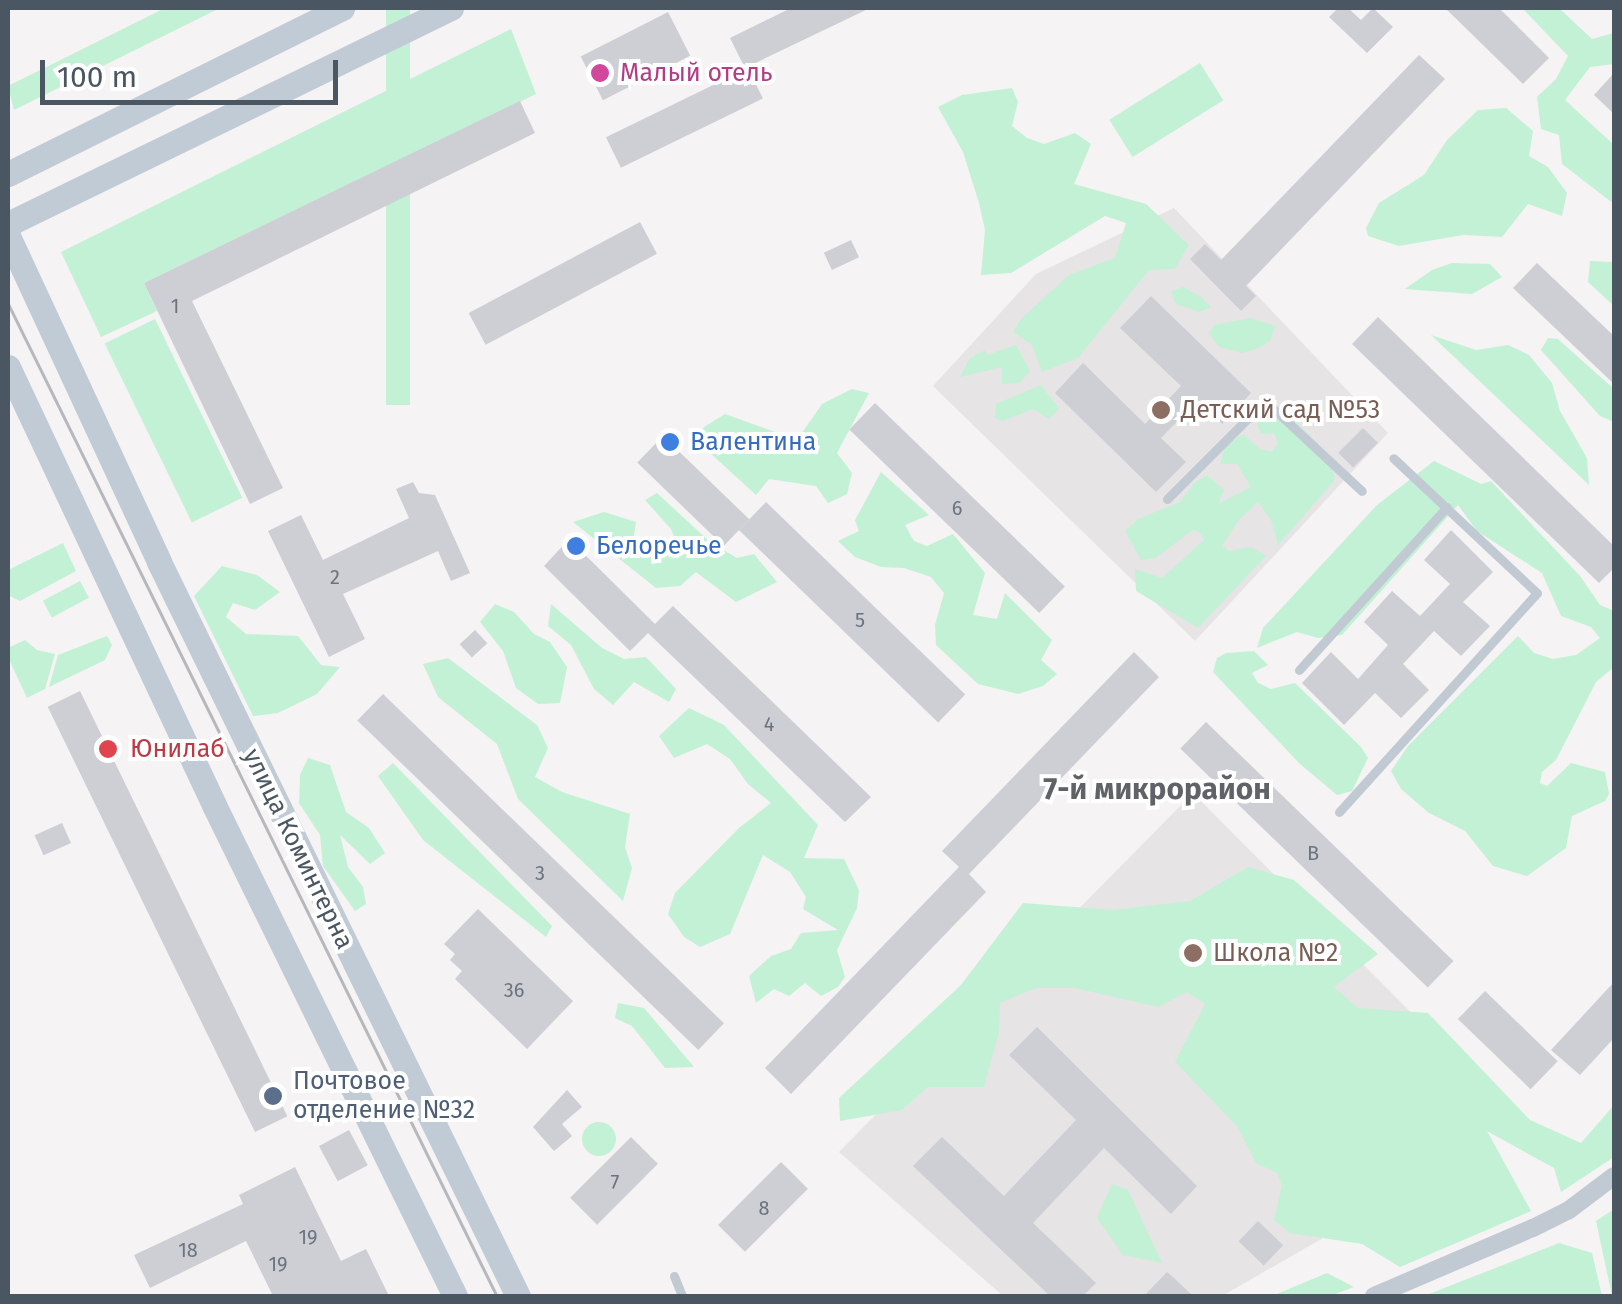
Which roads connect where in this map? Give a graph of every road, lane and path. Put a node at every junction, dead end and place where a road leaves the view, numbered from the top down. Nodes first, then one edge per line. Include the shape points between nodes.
1 (342, 8) edge
2 (450, 8) edge
3 (8, 174) edge
4 (8, 224) edge
5 (8, 236) edge
6 (8, 366) edge
7 (1394, 458) dead end
8 (1362, 491) dead end
9 (1167, 499) dead end
10 (1447, 507) junction
11 (1299, 670) dead end
12 (1339, 812) dead end
13 (1614, 1176) edge
14 (674, 1276) dead end
15 (455, 1296) edge
16 (518, 1296) edge
17 (682, 1296) edge
18 (1374, 1296) edge

1 - 3 street
2 - 4 street
5 - 16 street, улица Коминтерна via 159,562
6 - 15 street
7 - 10 lane
8 - 9 lane via 1264,401
10 - 11 lane
10 - 12 lane via 1537,593
13 - 18 street via 1534,1228
14 - 17 lane

